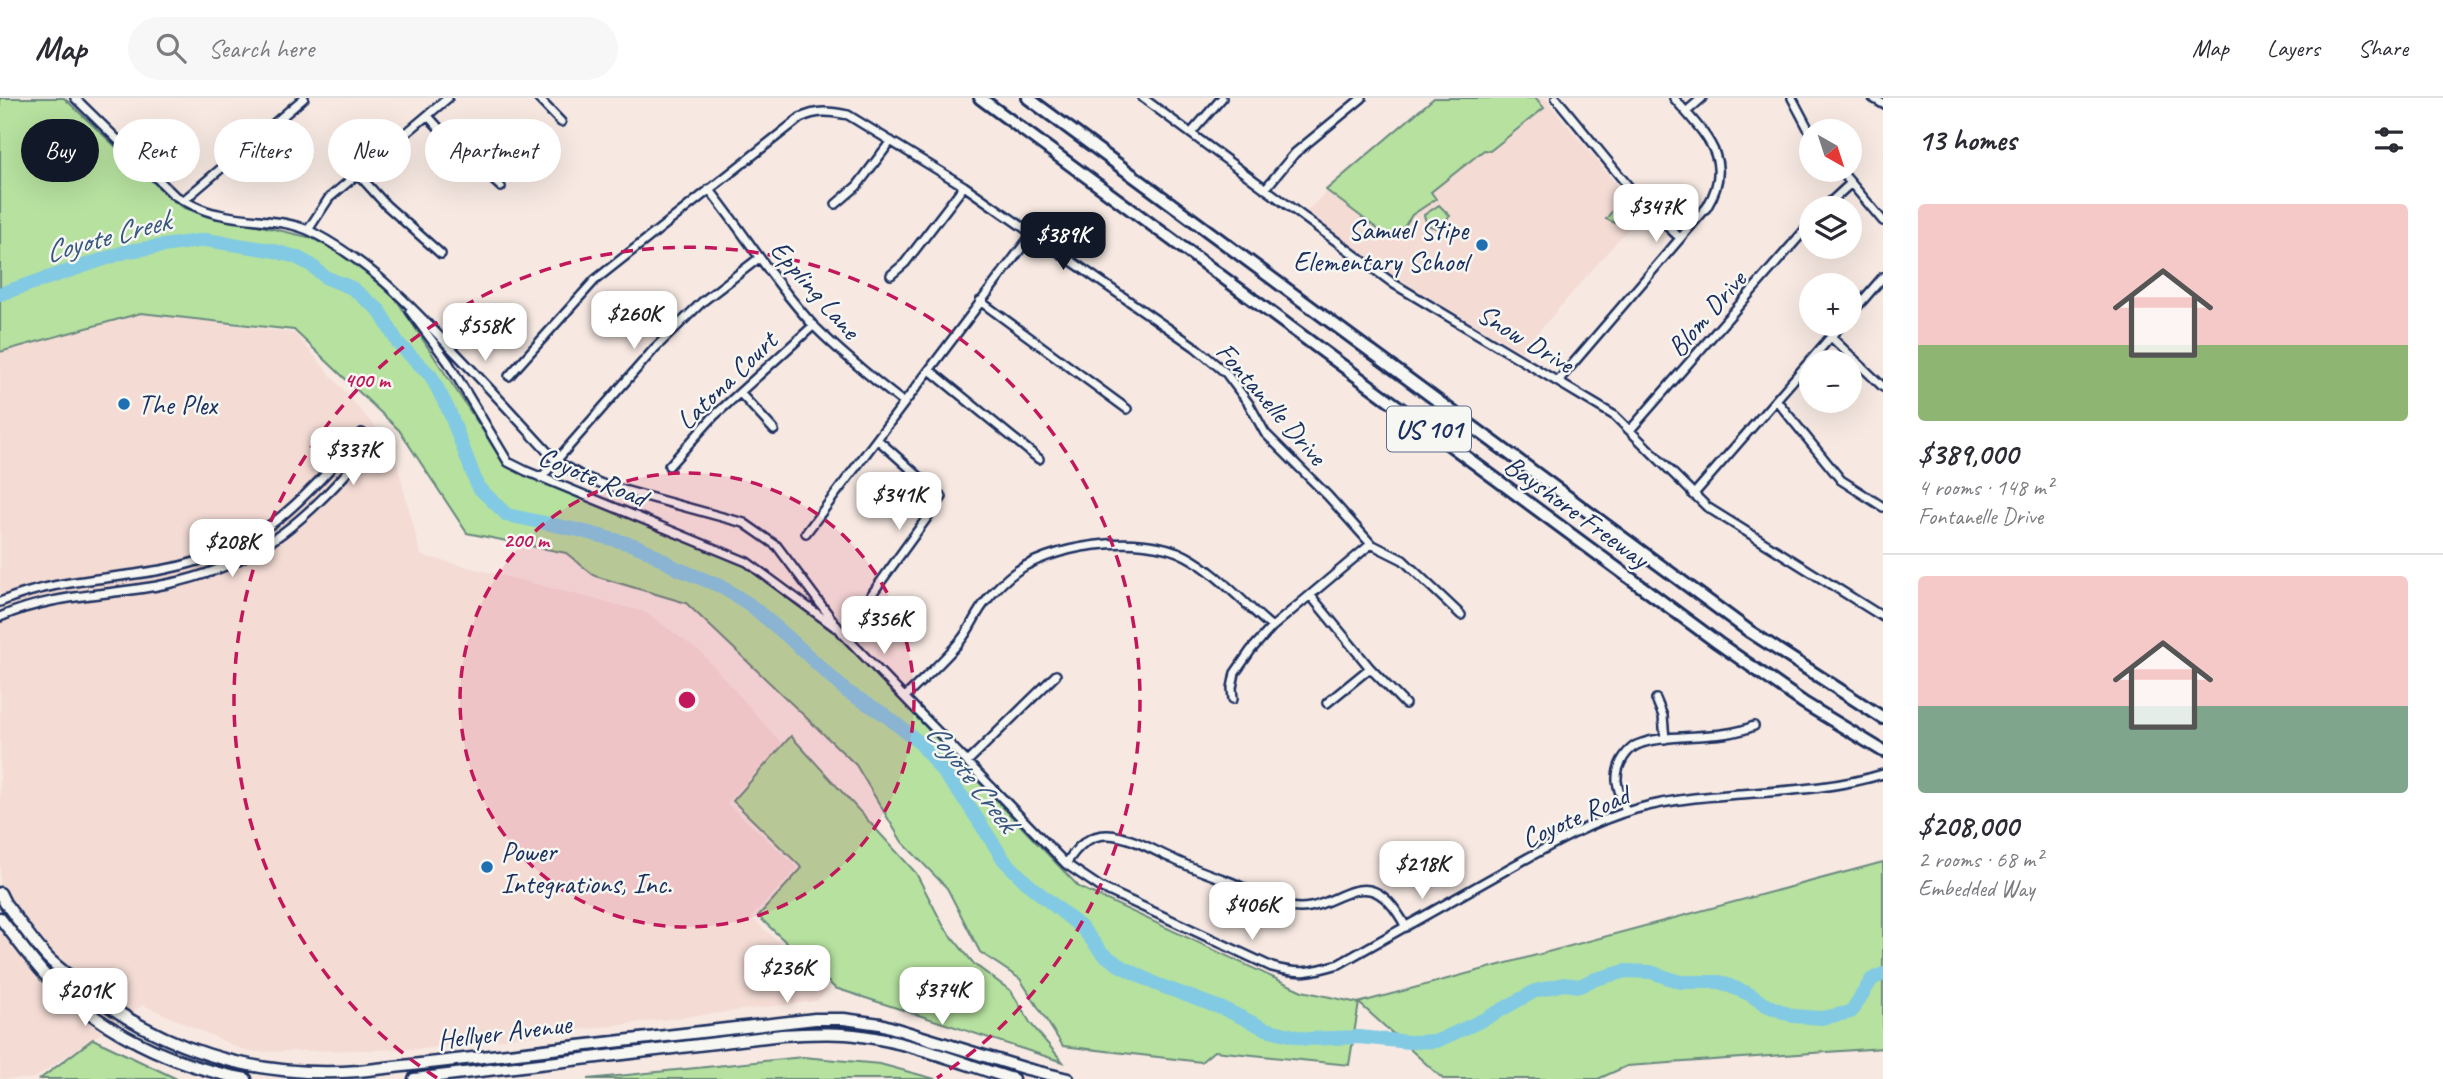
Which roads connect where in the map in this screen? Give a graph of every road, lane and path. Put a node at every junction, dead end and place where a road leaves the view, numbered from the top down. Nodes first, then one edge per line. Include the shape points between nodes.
1 (75, 98) edge
2 (304, 98) edge
3 (448, 98) edge
4 (538, 98) edge
5 (980, 98) edge
6 (1028, 98) edge
7 (1143, 98) edge
8 (1222, 98) edge
9 (1362, 98) edge
10 (1556, 98) edge
11 (1674, 98) edge
12 (1702, 98) edge
13 (1792, 98) edge
14 (1873, 98) edge
15 (1883, 104) edge
16 (1686, 112) junction
17 (428, 116) junction
18 (558, 119) edge
19 (1803, 119) edge
20 (411, 130) edge
21 (1191, 134) junction
22 (891, 141) junction
23 (348, 182) edge
24 (365, 182) edge
25 (1851, 183) joint
26 (964, 186) junction
27 (501, 187) dead end
28 (1265, 188) junction
29 (709, 189) junction
30 (1837, 196) edge
31 (184, 200) junction
32 (836, 204) dead end
33 (1883, 221) edge
34 (308, 230) junction
35 (1032, 234) junction
36 (1799, 237) edge
37 (1680, 238) junction
38 (441, 254) dead end
39 (759, 258) junction
40 (891, 275) dead end
41 (1883, 277) edge
42 (392, 286) junction
43 (980, 301) junction
44 (1862, 301) edge
45 (814, 325) junction
46 (1831, 337) joint
47 (931, 371) junction
48 (509, 376) dead end
49 (1558, 381) junction
50 (1883, 387) edge
51 (740, 393) junction
52 (1777, 401) junction
53 (904, 403) junction
54 (1128, 410) dead end
55 (1631, 429) junction
56 (774, 430) dead end
57 (877, 439) junction
58 (1039, 459) dead end
59 (556, 461) junction
60 (669, 466) dead end
61 (541, 478) junction
62 (1693, 495) junction
63 (1883, 507) edge
64 (806, 533) dead end
65 (1371, 544) junction
66 (1311, 596) junction
67 (0, 602) edge
68 (1461, 615) dead end
69 (0, 617) edge
70 (1883, 617) edge
71 (1272, 627) junction
72 (844, 634) junction
73 (1370, 668) junction
74 (1056, 676) dead end
75 (905, 697) junction
76 (1233, 699) dead end
77 (1656, 699) dead end
78 (1327, 703) dead end
79 (1405, 704) dead end
80 (1883, 718) edge
81 (1754, 726) dead end
82 (1665, 739) junction
83 (1883, 751) edge
84 (967, 762) junction
85 (1883, 774) edge
86 (1626, 812) junction
87 (1066, 864) junction
88 (0, 893) edge
89 (3, 905) edge
90 (0, 918) edge
91 (1406, 927) junction
92 (914, 1034) junction
93 (595, 1043) junction
94 (910, 1047) junction
95 (597, 1057) junction
96 (288, 1076) edge
97 (246, 1079) edge
98 (414, 1079) edge
99 (1013, 1079) edge
100 (1068, 1079) edge

1 - 31 street, Coyote Road
2 - 31 street
3 - 17 street
4 - 18 street
5 - 83 highway, Bayshore Freeway / US 101 via 1718,643
6 - 80 highway, Bayshore Freeway / US 101 via 1749,631
7 - 21 street, Snow Drive
8 - 21 street
9 - 28 street via 1295,153
10 - 37 street via 1642,203
11 - 16 street
12 - 16 street
13 - 19 street
14 - 15 street
16 - 37 street via 1717,154 1719,172 1716,192
17 - 20 street
17 - 27 street
21 - 28 street, Snow Drive
22 - 26 street, Fontanelle Drive
22 - 29 street, Fontanelle Drive via 848,116 815,111
22 - 32 street via 857,186
23 - 34 street via 329,198
24 - 38 street
25 - 30 street
25 - 33 street
26 - 35 street, Fontanelle Drive
26 - 40 street
28 - 49 street, Snow Drive via 1394,284
29 - 39 street, Eppling Lane
29 - 48 street, Fontanelle Drive via 595,280
31 - 34 street, Coyote Road via 218,214
34 - 42 street, Coyote Road via 349,252
35 - 43 street
35 - 65 street, Fontanelle Drive via 1195,346 1226,373 1265,433
36 - 55 street, Blom Drive
37 - 49 street
39 - 45 street, Eppling Lane
39 - 59 street via 702,302 655,348
41 - 44 street
42 - 59 street, Coyote Road
42 - 61 street, Coyote Road via 448,362 509,462
43 - 47 street
43 - 54 street
45 - 51 street, Latona Court
45 - 53 street, Eppling Lane
46 - 50 street
46 - 52 street
47 - 53 street
47 - 58 street
49 - 55 street, Snow Drive
51 - 56 street
51 - 60 street, Latona Court
52 - 62 street
52 - 63 street via 1841,480
53 - 57 street
55 - 62 street, Snow Drive
57 - 64 street
57 - 72 street via 942,497
59 - 61 street
59 - 72 street, Coyote Road via 605,485 744,523 777,546
61 - 72 street, Coyote Road via 747,562
62 - 70 street, Snow Drive
65 - 66 street
65 - 68 street via 1403,560
66 - 71 street
66 - 73 street
67 - 69 street via 66,582 166,570 221,553 290,511 362,433 373,443 318,505 271,542 227,566 167,584 59,598
71 - 75 street via 1199,564 1165,547 1118,544 1059,551 1010,576 986,601 959,643
71 - 76 street via 1235,673
72 - 75 street, Coyote Road
73 - 78 street
73 - 79 street
74 - 84 street
75 - 84 street, Coyote Road
77 - 82 street
81 - 82 street via 1740,732
82 - 86 street via 1643,743 1625,755 1619,766 1617,780
84 - 87 street, Coyote Road
85 - 86 street, Coyote Road via 1801,791 1681,800
86 - 91 street, Coyote Road via 1583,829
87 - 91 street, Coyote Road via 1100,887 1291,972 1309,973 1339,964
87 - 91 street via 1088,840 1105,835 1125,838 1292,908 1315,907 1350,891 1373,891 1390,901
88 - 89 main road, Hellyer Avenue
89 - 96 main road, Hellyer Avenue via 49,959 128,1020 219,1060
90 - 97 main road via 46,976 82,1008 137,1043 216,1074
92 - 93 main road, Hellyer Avenue via 880,1024 815,1019
92 - 94 main road
92 - 100 main road, Hellyer Avenue
93 - 95 main road
93 - 96 main road, Hellyer Avenue
94 - 95 main road, Hellyer Avenue via 839,1033 782,1035
94 - 99 main road, Hellyer Avenue
95 - 98 main road, Hellyer Avenue

